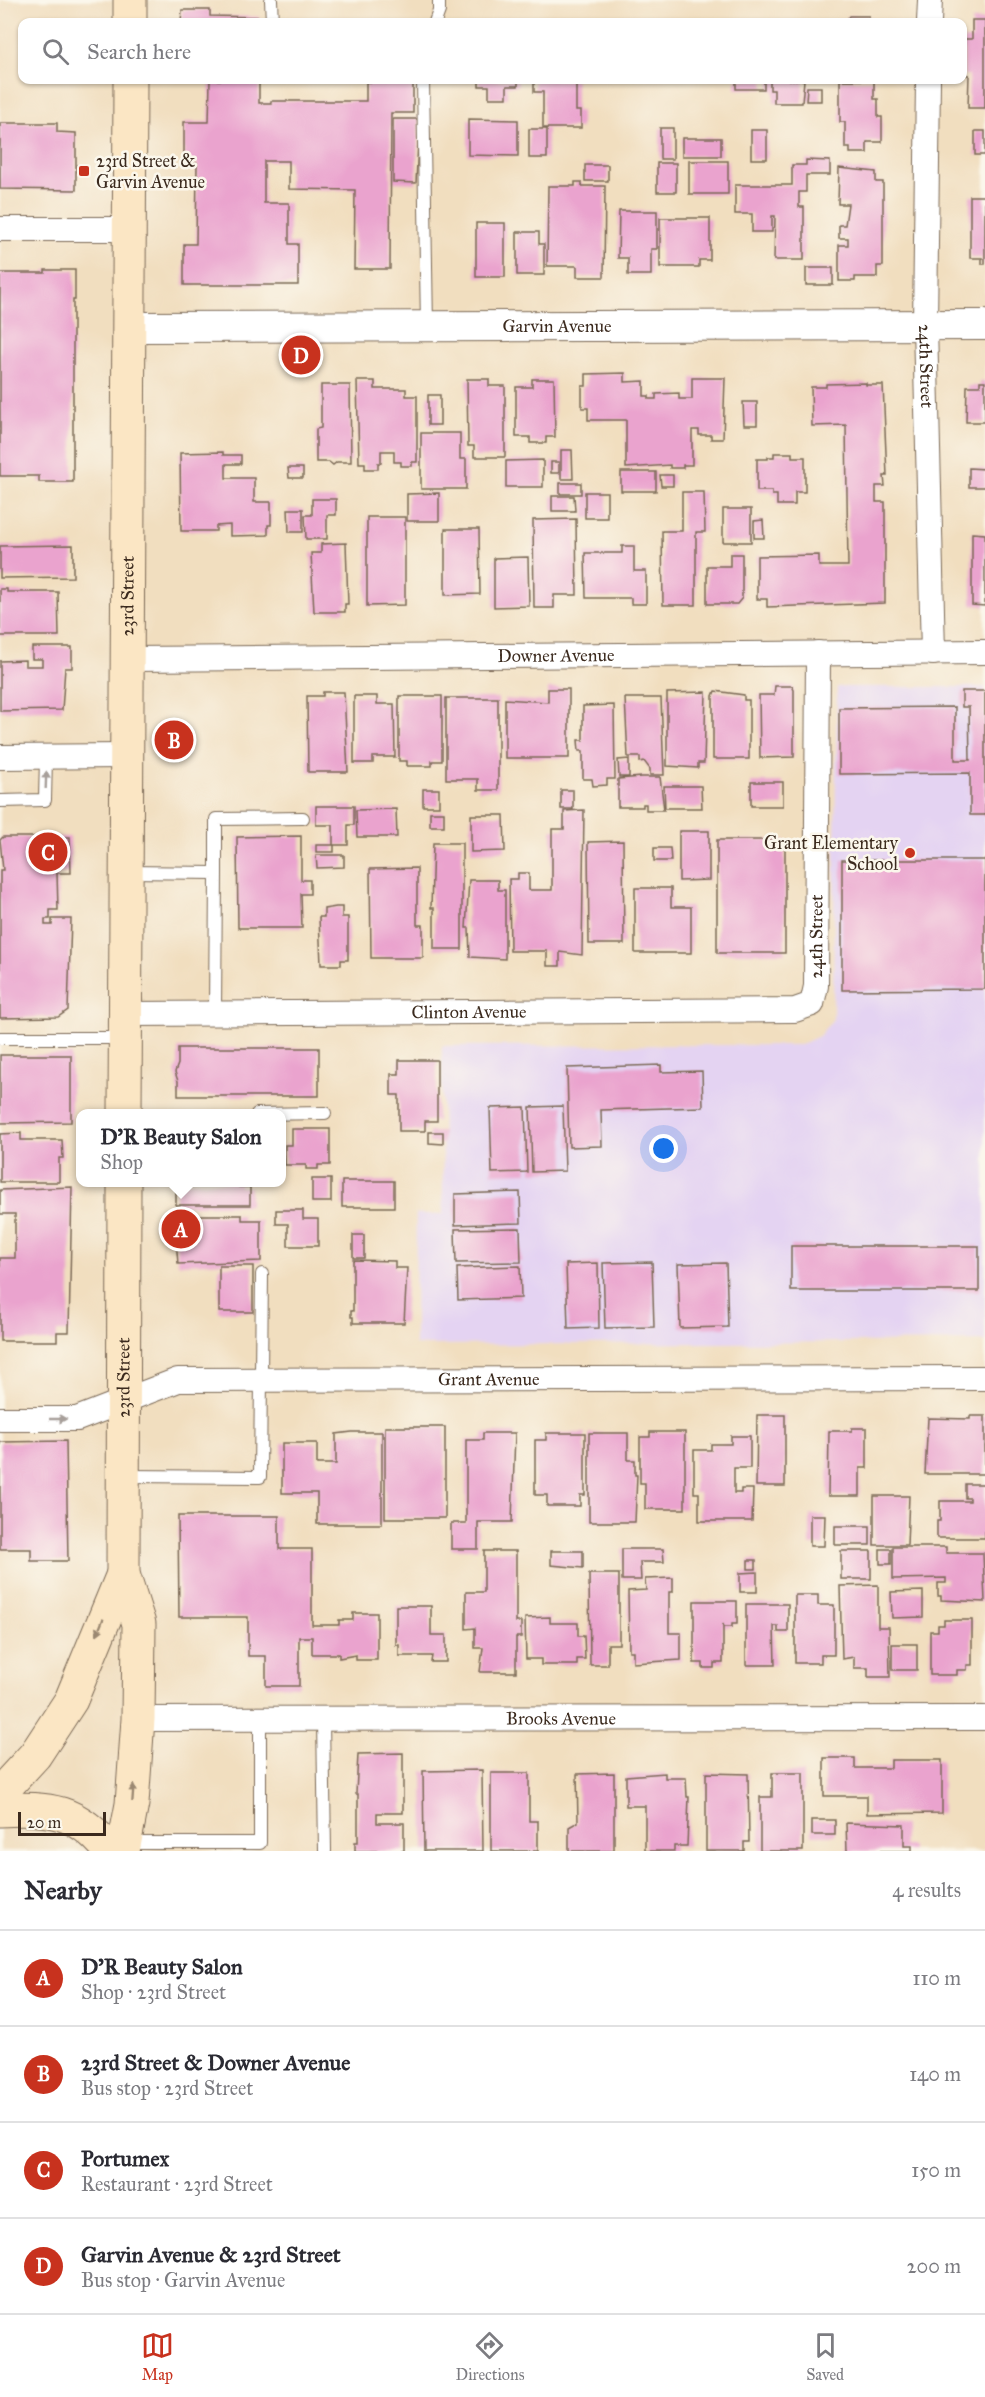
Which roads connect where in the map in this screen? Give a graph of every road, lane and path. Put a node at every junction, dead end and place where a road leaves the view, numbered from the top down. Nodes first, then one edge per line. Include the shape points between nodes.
1 (130, 0) edge
2 (271, 0) edge
3 (439, 0) edge
4 (930, 0) edge
5 (130, 18) edge
6 (272, 18) edge
7 (436, 18) edge
8 (929, 18) edge
9 (130, 84) edge
10 (423, 84) edge
11 (928, 84) edge
12 (0, 229) edge
13 (129, 229) junction
14 (925, 325) junction
15 (985, 325) edge
16 (128, 327) junction
17 (427, 327) junction
18 (985, 652) edge
19 (818, 653) junction
20 (933, 653) junction
21 (127, 659) junction
22 (126, 756) junction
23 (0, 757) edge
24 (46, 757) junction
25 (0, 801) edge
26 (303, 818) dead end
27 (126, 872) junction
28 (216, 873) junction
29 (812, 1005) joint
30 (215, 1013) junction
31 (125, 1026) junction
32 (0, 1038) edge
33 (124, 1109) edge
34 (286, 1113) edge
35 (324, 1113) dead end
36 (124, 1187) edge
37 (262, 1274) dead end
38 (985, 1378) edge
39 (262, 1381) junction
40 (123, 1399) junction
41 (0, 1419) edge
42 (123, 1476) junction
43 (123, 1574) junction
44 (985, 1718) edge
45 (138, 1719) junction
46 (260, 1719) junction
47 (323, 1719) junction
48 (0, 1793) edge
49 (0, 1810) edge
50 (119, 1848) edge
51 (325, 1851) edge

1 - 5 main road
2 - 6 lane
3 - 7 lane
4 - 8 street
9 - 13 main road, 23rd Street
10 - 17 lane
11 - 14 street, 24th Street
12 - 13 street
13 - 16 main road, 23rd Street
14 - 15 street, Garvin Avenue
14 - 17 street, Garvin Avenue
14 - 20 street, 24th Street
16 - 17 street, Garvin Avenue
16 - 21 main road, 23rd Street
18 - 20 street, Downer Avenue
19 - 20 street, Downer Avenue
19 - 21 street, Downer Avenue
19 - 29 street, 24th Street via 816,986
21 - 22 main road, 23rd Street
22 - 24 street
22 - 27 main road, 23rd Street
23 - 24 street
25 -> 24 lane via 45,800
26 - 28 lane via 216,819
27 - 28 lane
27 - 31 main road, 23rd Street
28 - 30 lane
29 - 30 street, Clinton Avenue via 795,1010
30 - 31 street, Clinton Avenue
31 - 32 lane
31 - 33 main road, 23rd Street
34 - 35 lane
36 - 40 main road, 23rd Street
37 - 39 lane
38 - 39 street, Grant Avenue
39 - 40 street, Grant Avenue via 178,1380
39 - 42 lane via 260,1476
41 -> 40 street, Grant Avenue via 77,1419
40 - 42 main road, 23rd Street
42 - 43 main road, 23rd Street
43 - 45 main road, 23rd Street via 139,1624
43 -> 48 main road, 23rd Street via 71,1700 35,1755
44 - 47 street, Brooks Avenue
45 - 46 street, Brooks Avenue
50 -> 45 main road, 23rd Street via 132,1804
46 - 47 street, Brooks Avenue
46 - 50 lane via 260,1844
47 - 51 lane
49 - 50 main road via 61,1811

